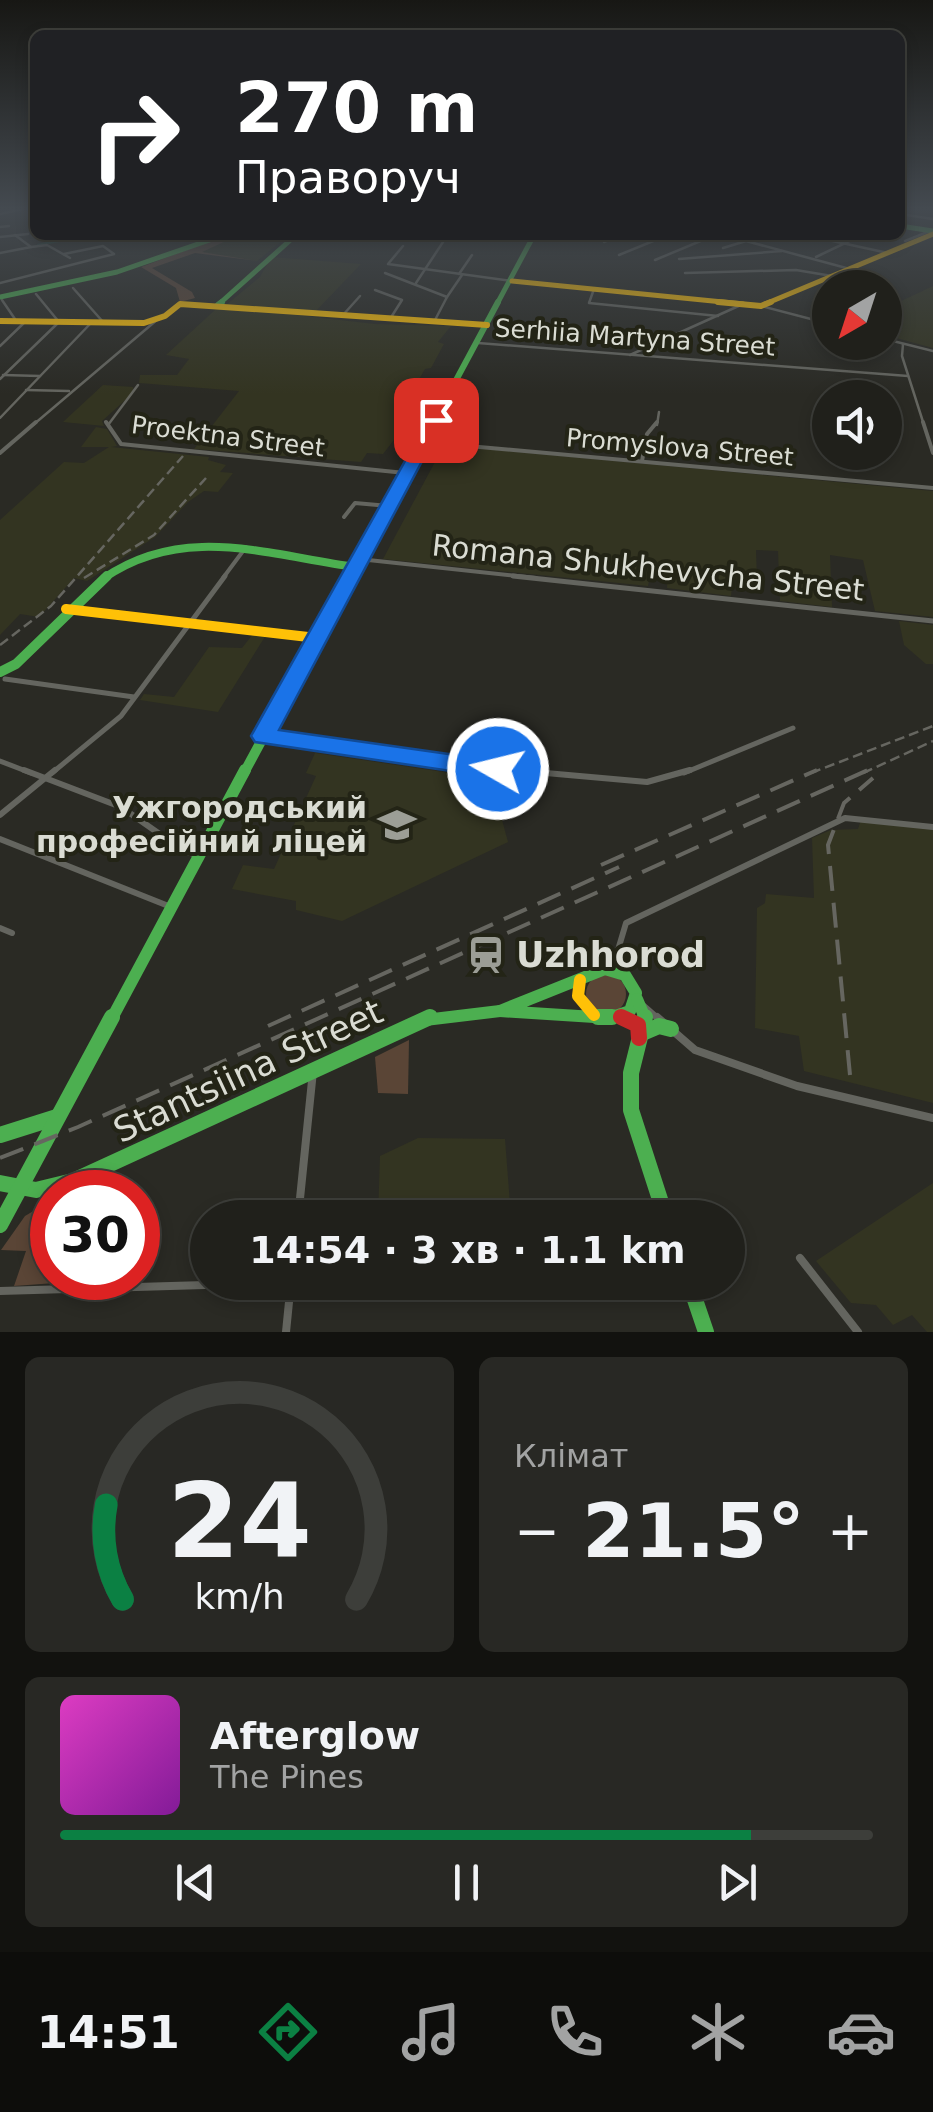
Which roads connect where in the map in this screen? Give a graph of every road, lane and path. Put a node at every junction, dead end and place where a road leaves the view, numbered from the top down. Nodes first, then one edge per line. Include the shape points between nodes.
1 (52, 270) edge
2 (122, 270) edge
3 (257, 270) edge
4 (425, 270) edge
5 (434, 270) edge
6 (462, 270) edge
7 (518, 270) edge
8 (789, 270) edge
9 (385, 273) dead end
10 (686, 273) dead end
11 (460, 274) junction
12 (512, 281) junction
13 (0, 283) edge
14 (414, 284) junction
15 (812, 285) edge
16 (73, 288) dead end
17 (594, 288) junction
18 (375, 290) dead end
19 (36, 294) dead end
20 (360, 296) dead end
21 (446, 297) junction
22 (1, 298) edge
23 (744, 304) junction
24 (218, 306) junction
25 (761, 306) junction
26 (343, 315) junction
27 (718, 316) junction
28 (390, 318) junction
29 (158, 319) junction
30 (812, 319) edge
31 (0, 321) edge
32 (21, 322) junction
33 (58, 322) junction
34 (434, 322) junction
35 (91, 323) junction
36 (104, 323) junction
37 (488, 326) junction
38 (478, 343) junction
39 (904, 344) joint
40 (0, 346) edge
41 (933, 352) edge
42 (630, 354) junction
43 (40, 376) junction
44 (908, 376) junction
45 (1, 377) edge
46 (138, 385) dead end
47 (26, 390) junction
48 (72, 392) junction
49 (659, 412) dead end
50 (0, 418) edge
51 (424, 442) junction
52 (0, 452) edge
53 (933, 454) edge
54 (642, 461) junction
55 (407, 473) junction
56 (933, 488) edge
57 (389, 506) junction
58 (344, 517) dead end
59 (246, 547) junction
60 (357, 563) junction
61 (66, 609) junction
62 (933, 621) edge
63 (190, 623) junction
64 (317, 638) junction
65 (2, 677) edge
66 (134, 697) junction
67 (793, 728) dead end
68 (264, 736) junction
69 (0, 761) edge
70 (44, 777) junction
71 (0, 815) edge
72 (933, 828) edge
73 (0, 839) edge
74 (199, 856) junction
75 (171, 907) junction
76 (0, 928) edge
77 (12, 933) dead end
78 (612, 970) junction
79 (582, 977) junction
80 (640, 1002) junction
81 (500, 1010) junction
82 (600, 1017) junction
83 (620, 1017) junction
84 (671, 1028) junction
85 (641, 1036) junction
86 (314, 1071) junction
87 (58, 1117) junction
88 (933, 1118) edge
89 (0, 1134) edge
90 (0, 1183) edge
91 (21, 1187) junction
92 (300, 1200) edge
93 (660, 1200) edge
94 (0, 1225) edge
95 (800, 1258) dead end
96 (190, 1286) edge
97 (0, 1291) edge
98 (289, 1300) edge
99 (695, 1300) edge
100 (286, 1332) edge
101 (706, 1332) edge
102 (858, 1332) edge

1 - 13 street
2 - 22 main road
3 - 24 main road
4 - 14 street
5 - 11 street
6 - 11 street
7 - 12 main road
8 - 10 street
9 - 14 street
11 - 12 street
11 - 21 street
12 - 17 main road
12 - 37 main road
14 - 21 street
15 - 25 main road
16 - 36 street
17 - 23 main road
17 - 27 street via 589,303
18 - 28 street via 402,300
19 - 33 street
20 - 26 street
21 - 34 street
22 - 32 street
23 - 25 main road
23 - 27 street
24 - 26 main road
24 - 29 main road via 180,304
25 - 30 street
26 - 28 main road
27 - 42 street
28 - 34 main road
29 - 36 main road
29 - 48 street
31 - 32 main road
32 - 33 main road
32 - 40 street
33 - 35 main road
33 - 45 street
34 - 37 main road
35 - 36 main road
35 - 43 street
37 - 38 main road
38 - 42 street, Serhiia Martyna Street
38 - 51 main road
39 - 41 street
39 - 44 street
42 - 44 street, Serhiia Martyna Street
43 - 45 street
43 - 47 street
44 - 53 street
46 - 55 street, Proektna Street via 106,422 121,444
47 - 48 street
47 - 50 street
48 - 52 street
49 - 54 street via 656,429 646,434
51 - 54 street, Promyslova Street
51 - 55 main road
54 - 56 street, Promyslova Street
55 - 57 main road
57 - 58 street via 355,502
57 - 60 main road
59 - 60 main road
59 - 61 main road via 186,541 148,552 100,576
59 - 63 street
60 - 62 street, Romana Shukhevycha Street
60 - 64 main road
61 - 63 main road
61 - 65 main road
63 - 64 main road
63 - 66 street
64 - 68 main road
65 - 66 street
66 - 70 street via 111,726
67 - 68 street via 647,782
68 - 74 main road
69 - 70 street
70 - 71 street
70 - 74 street via 120,807
72 - 78 street via 845,818 626,923
73 - 75 street
74 - 75 main road
75 - 87 main road
76 - 77 street
78 - 79 main road
78 - 80 main road via 629,979
79 - 81 main road, Stantsiina Street
79 - 82 main road via 580,1003
80 - 83 main road
80 - 84 street
80 - 85 main road
81 - 82 main road, Stantsiina Street
81 - 86 main road, Stantsiina Street via 425,1018
82 - 83 main road
83 - 85 main road via 638,1025
84 - 85 main road via 659,1026
84 - 88 street via 695,1050 797,1086
85 - 93 main road via 631,1065 630,1106
86 - 91 main road, Stantsiina Street via 73,1181 44,1190
86 - 92 street
87 - 89 main road
87 - 91 main road
90 - 91 main road, Stantsiina Street
91 - 94 main road
95 - 102 street
96 - 97 street
98 - 100 street
99 - 101 main road

